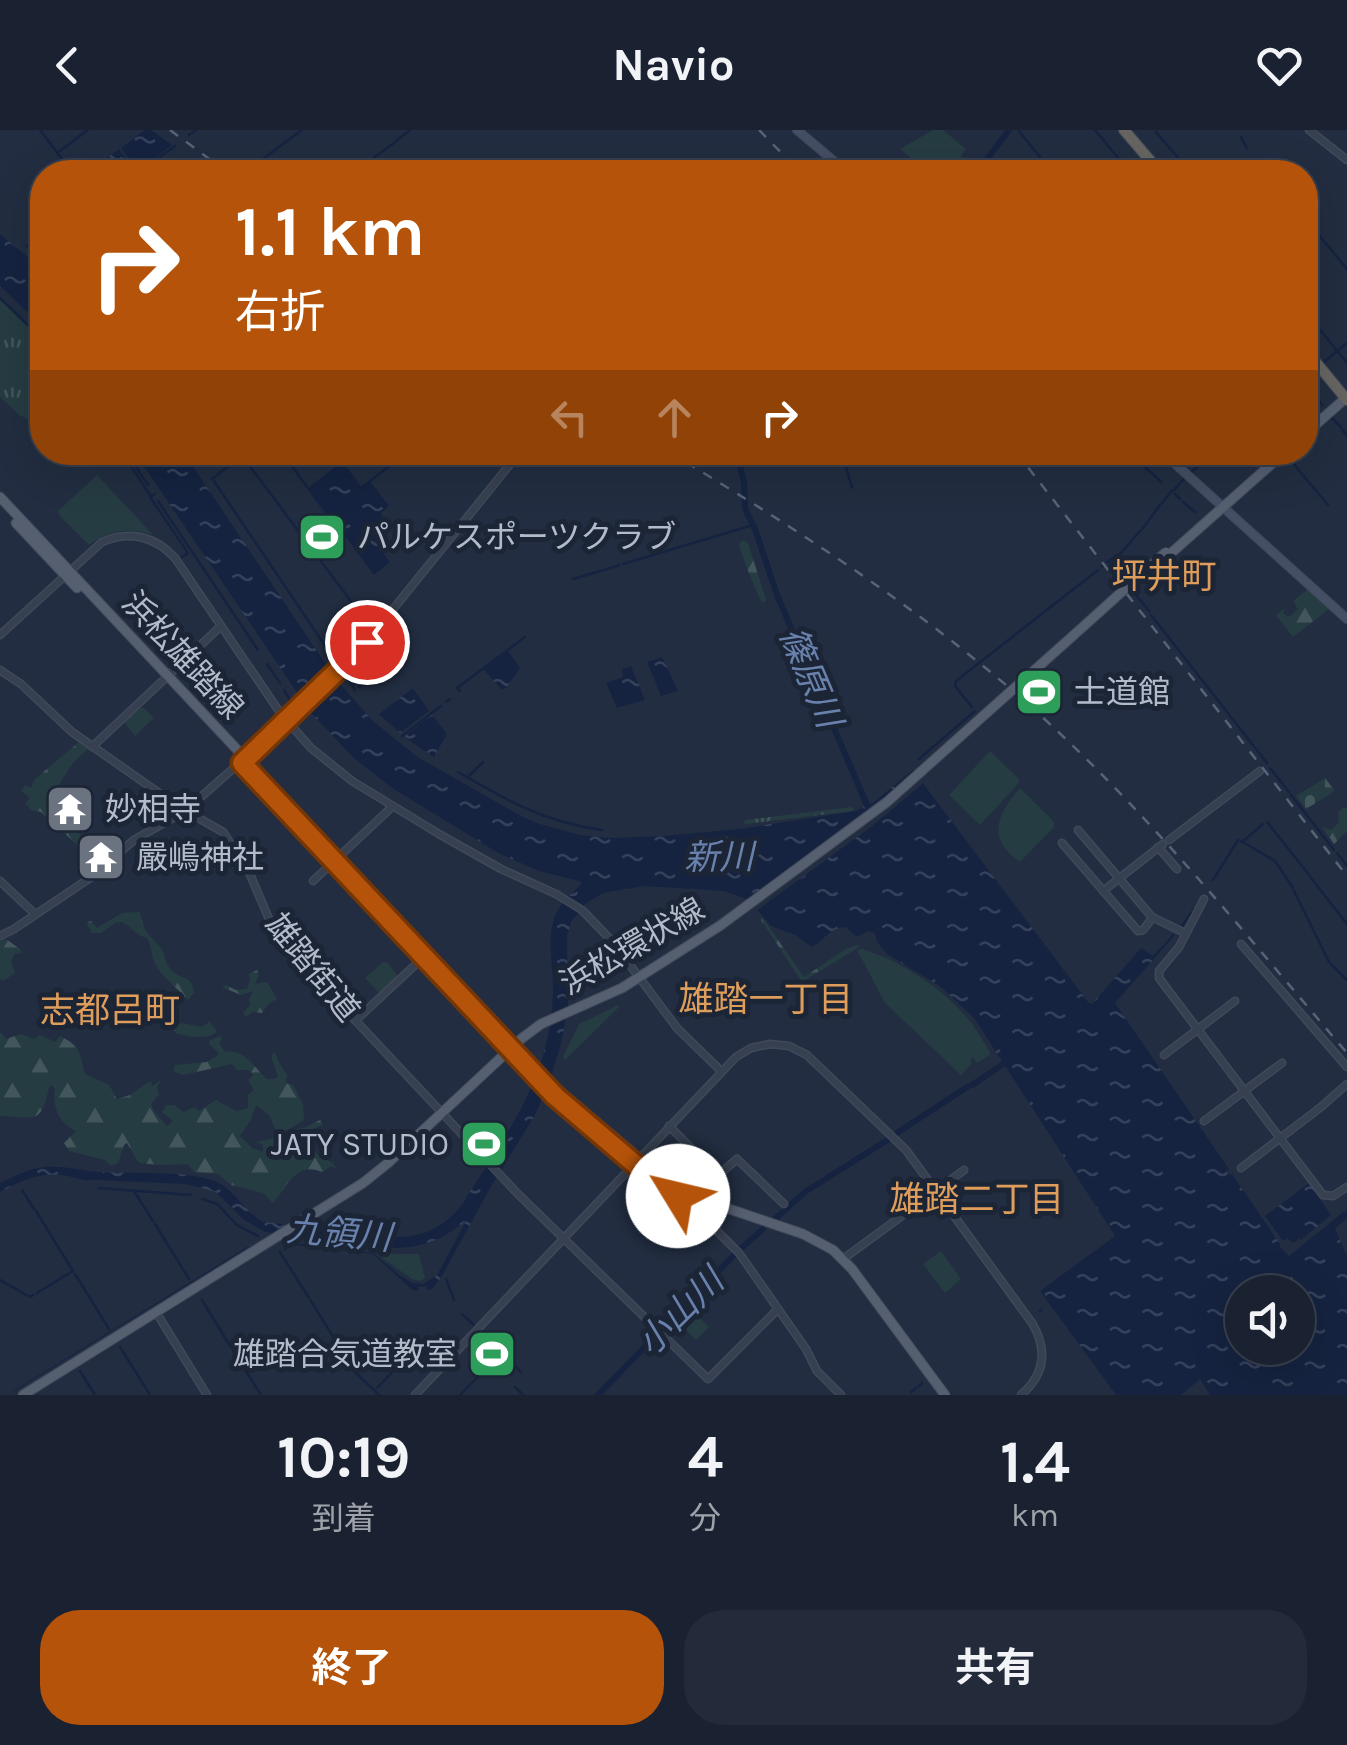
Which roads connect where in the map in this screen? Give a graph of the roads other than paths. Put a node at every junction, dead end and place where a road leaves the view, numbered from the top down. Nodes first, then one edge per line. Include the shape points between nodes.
1 (797, 130) edge
2 (1124, 130) edge
3 (1310, 130) edge
4 (833, 160) edge
5 (1150, 160) edge
6 (1347, 160) edge
7 (1318, 364) edge
8 (1346, 395) edge
9 (1318, 416) edge
10 (1318, 422) edge
11 (510, 465) edge
12 (1176, 465) edge
13 (1263, 465) edge
14 (1270, 465) edge
15 (0, 497) edge
16 (0, 506) edge
17 (1221, 506) junction
18 (67, 572) junction
19 (1347, 619) edge
20 (221, 626) junction
21 (0, 635) edge
22 (0, 670) edge
23 (166, 678) junction
24 (286, 722) junction
25 (92, 747) junction
26 (244, 761) junction
27 (1260, 771) dead end
28 (393, 806) junction
29 (185, 811) junction
30 (1078, 830) dead end
31 (1062, 843) dead end
32 (1163, 844) junction
33 (336, 859) junction
34 (1176, 869) dead end
35 (1119, 878) junction
36 (0, 881) edge
37 (314, 882) dead end
38 (1103, 892) junction
39 (1204, 899) dead end
40 (35, 914) junction
41 (1153, 918) junction
42 (1186, 933) junction
43 (0, 936) edge
44 (1241, 944) dead end
45 (426, 955) junction
46 (642, 980) junction
47 (1235, 1001) dead end
48 (356, 1021) junction
49 (1198, 1029) junction
50 (514, 1049) junction
51 (1164, 1055) dead end
52 (1282, 1062) dead end
53 (1347, 1067) edge
54 (721, 1071) junction
55 (1347, 1084) edge
56 (1244, 1091) junction
57 (443, 1115) junction
58 (1204, 1121) dead end
59 (669, 1126) junction
60 (1280, 1138) junction
61 (637, 1162) junction
62 (1240, 1168) dead end
63 (964, 1170) dead end
64 (1347, 1186) edge
65 (936, 1190) junction
66 (784, 1204) dead end
67 (718, 1208) junction
68 (564, 1238) junction
69 (843, 1259) junction
70 (778, 1309) junction
71 (157, 1315) junction
72 (22, 1395) edge
73 (34, 1395) edge
74 (207, 1395) edge
75 (415, 1395) edge
76 (841, 1395) edge
77 (942, 1395) edge
78 (1021, 1395) edge

1 - 4 main road
2 - 5 highway
3 - 6 street
7 - 8 highway
8 - 9 main road
8 - 10 main road
11 - 24 street via 374,634
12 - 17 main road
13 - 17 main road, 浜松環状線
14 - 17 main road, 浜松環状線
15 - 18 main road, 浜松雄踏線
16 - 18 main road, 浜松雄踏線
17 - 19 main road
17 - 46 main road, 浜松環状線, bridge via 923,774 696,949
18 - 20 street via 106,540 145,538 174,558
18 - 21 street
18 - 23 main road, 浜松雄踏線
20 - 23 street
20 - 24 street
22 - 25 street, 雄踏街道
23 - 25 street
23 - 26 main road, 浜松雄踏線
24 - 26 street
24 - 28 street via 330,765
25 - 29 street, 雄踏街道
26 - 29 street
26 - 33 main road, 浜松雄踏線
27 - 32 street
28 - 33 street
28 - 46 street via 582,910
29 - 40 street via 131,842
29 - 48 street, 雄踏街道 via 229,839 274,930
30 - 35 street
31 - 38 street
32 - 34 street
32 - 35 street
33 - 37 street
33 - 45 main road, 浜松雄踏線
35 - 38 street
35 - 41 street
36 - 40 street
38 - 41 street via 1138,931
39 - 42 street
40 - 43 street
41 - 42 street
42 - 49 street via 1158,974
44 - 53 street
45 - 48 street
45 - 50 main road, 浜松雄踏線
46 - 50 main road, 浜松環状線 via 547,1025
46 - 54 street
47 - 49 street
48 - 57 street, 雄踏街道
49 - 51 street
49 - 56 street
50 - 57 main road, 浜松環状線
50 - 61 main road, 浜松雄踏線
52 - 56 street
54 - 59 street
54 - 65 street via 755,1046 798,1050 890,1132
55 - 60 street
56 - 58 street
56 - 60 street
57 - 68 street, 雄踏街道
57 - 71 main road, 浜松環状線 via 376,1180
59 - 61 street
59 - 66 street via 716,1172 738,1159
60 - 62 street
60 - 64 street via 1325,1196
61 - 67 main road, 浜松雄踏線 via 674,1194
61 - 68 street
63 - 65 street
65 - 69 street
65 - 78 street via 1040,1338 1040,1371
67 - 69 main road, 浜松雄踏線 via 810,1237
67 - 70 street via 714,1227
67 - 77 main road, 浜松雄踏線 via 808,1240 836,1258
68 - 70 street, 雄踏街道 via 708,1379
68 - 75 street
69 - 77 main road, 浜松雄踏線
70 - 76 street
71 - 72 main road, 浜松環状線
71 - 73 main road, 浜松環状線
71 - 74 street

